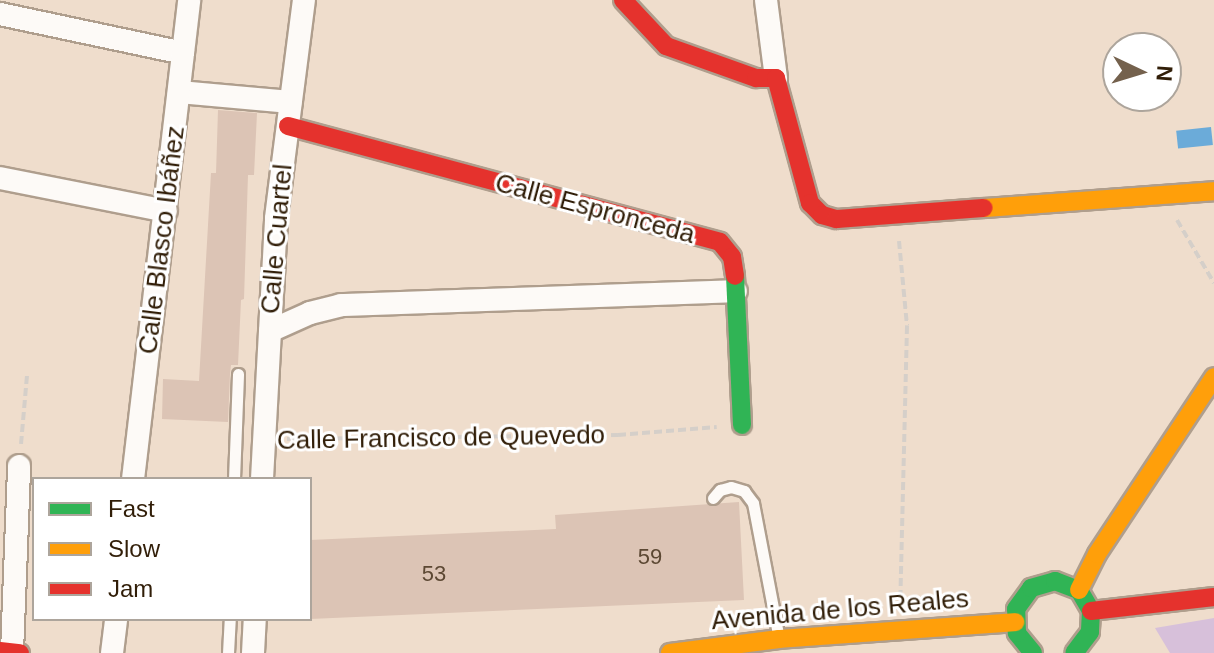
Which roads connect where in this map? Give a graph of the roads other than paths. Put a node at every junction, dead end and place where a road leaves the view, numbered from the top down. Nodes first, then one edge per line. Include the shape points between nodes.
1 (189, 0) edge
2 (304, 0) edge
3 (623, 0) edge
4 (766, 0) edge
5 (0, 14) edge
6 (183, 53) junction
7 (776, 78) junction
8 (179, 92) junction
9 (291, 102) junction
10 (288, 126) junction
11 (0, 178) edge
12 (1214, 191) edge
13 (166, 211) junction
14 (736, 291) junction
15 (270, 331) junction
16 (238, 374) dead end
17 (1214, 377) edge
18 (742, 425) road end
19 (19, 466) road end
20 (133, 477) edge
21 (234, 477) edge
22 (262, 477) edge
23 (713, 498) dead end
24 (1079, 590) junction
25 (1214, 597) edge
26 (1091, 611) junction
27 (116, 621) edge
28 (230, 621) edge
29 (255, 621) edge
30 (1015, 622) junction
31 (779, 639) junction
32 (1084, 650) edge
33 (0, 651) edge
34 (12, 652) edge
35 (20, 653) edge
36 (112, 653) edge
37 (228, 653) edge
38 (253, 653) edge
39 (670, 653) edge
40 (1033, 653) edge

1 - 6 street, Calle Blasco Ibáñez
2 - 9 street, Calle Cuartel
3 - 7 street via 666,46 756,78
4 - 7 street
5 - 6 street
6 - 8 street, Calle Blasco Ibáñez
7 - 12 street via 810,203 836,219
8 - 9 street
8 - 13 street, Calle Blasco Ibáñez
9 - 10 street, Calle Cuartel
10 - 14 street, Calle Espronceda via 720,242 732,257
10 - 15 street, Calle Cuartel
11 - 13 street
13 - 20 street, Calle Blasco Ibáñez
14 - 15 street via 341,305
14 - 18 street, Calle Espronceda
15 - 22 street, Calle Cuartel
16 - 21 lane
17 - 24 street via 1097,554
19 - 34 street
23 - 31 lane via 731,487 744,491 753,503
24 - 26 street
24 - 30 street via 1042,583 1022,597
25 - 26 street
26 - 32 street
27 - 36 street
28 - 37 lane
29 - 38 street
30 - 31 street, Avenida de los Reales
30 - 40 street via 1022,643
31 - 39 street, Avenida de los Reales
33 - 34 street
34 - 35 street

